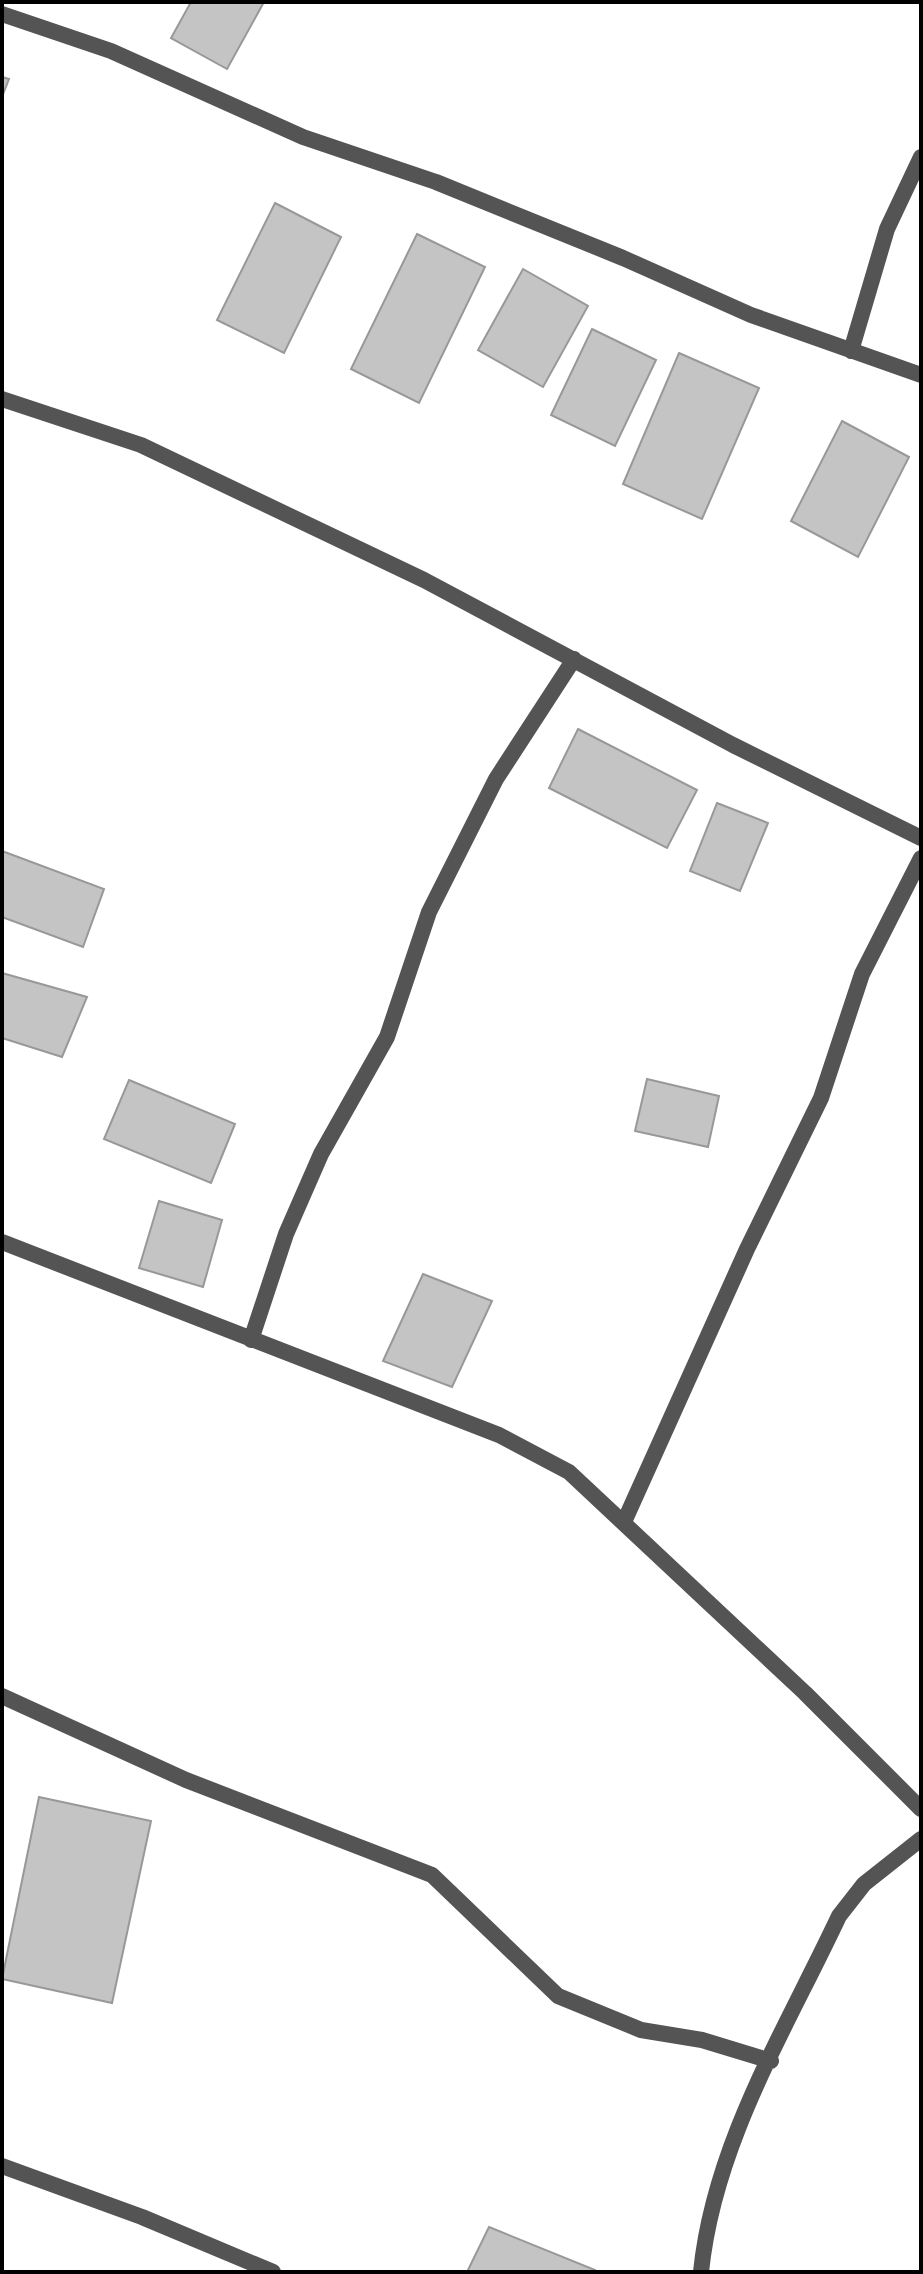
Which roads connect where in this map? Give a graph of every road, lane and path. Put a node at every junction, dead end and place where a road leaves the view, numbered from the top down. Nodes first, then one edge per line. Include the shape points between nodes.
1 (2, 14) edge
2 (921, 157) edge
3 (851, 351) junction
4 (921, 375) edge
5 (2, 399) edge
6 (574, 659) junction
7 (921, 838) edge
8 (921, 858) edge
9 (2, 1242) edge
10 (251, 1340) junction
11 (624, 1522) junction
12 (2, 1696) edge
13 (921, 1809) edge
14 (921, 1839) edge
15 (771, 2061) junction
16 (2, 2166) edge
17 (273, 2272) edge
18 (701, 2272) edge

1 - 3 street via 111,51 303,137 436,182 751,315
2 - 3 street via 887,229
3 - 4 street
5 - 6 street via 141,445 424,580
6 - 7 street
6 - 10 street via 496,779 429,912 387,1037 321,1154 286,1234
8 - 11 street via 862,974 821,1098
9 - 10 street
10 - 11 street via 499,1435 569,1472
11 - 13 street
12 - 15 street via 186,1780 432,1875 558,1996 641,2030 702,2040
14 - 15 street via 864,1884 839,1916
15 - 18 street via 728,2149 706,2223
16 - 17 street

